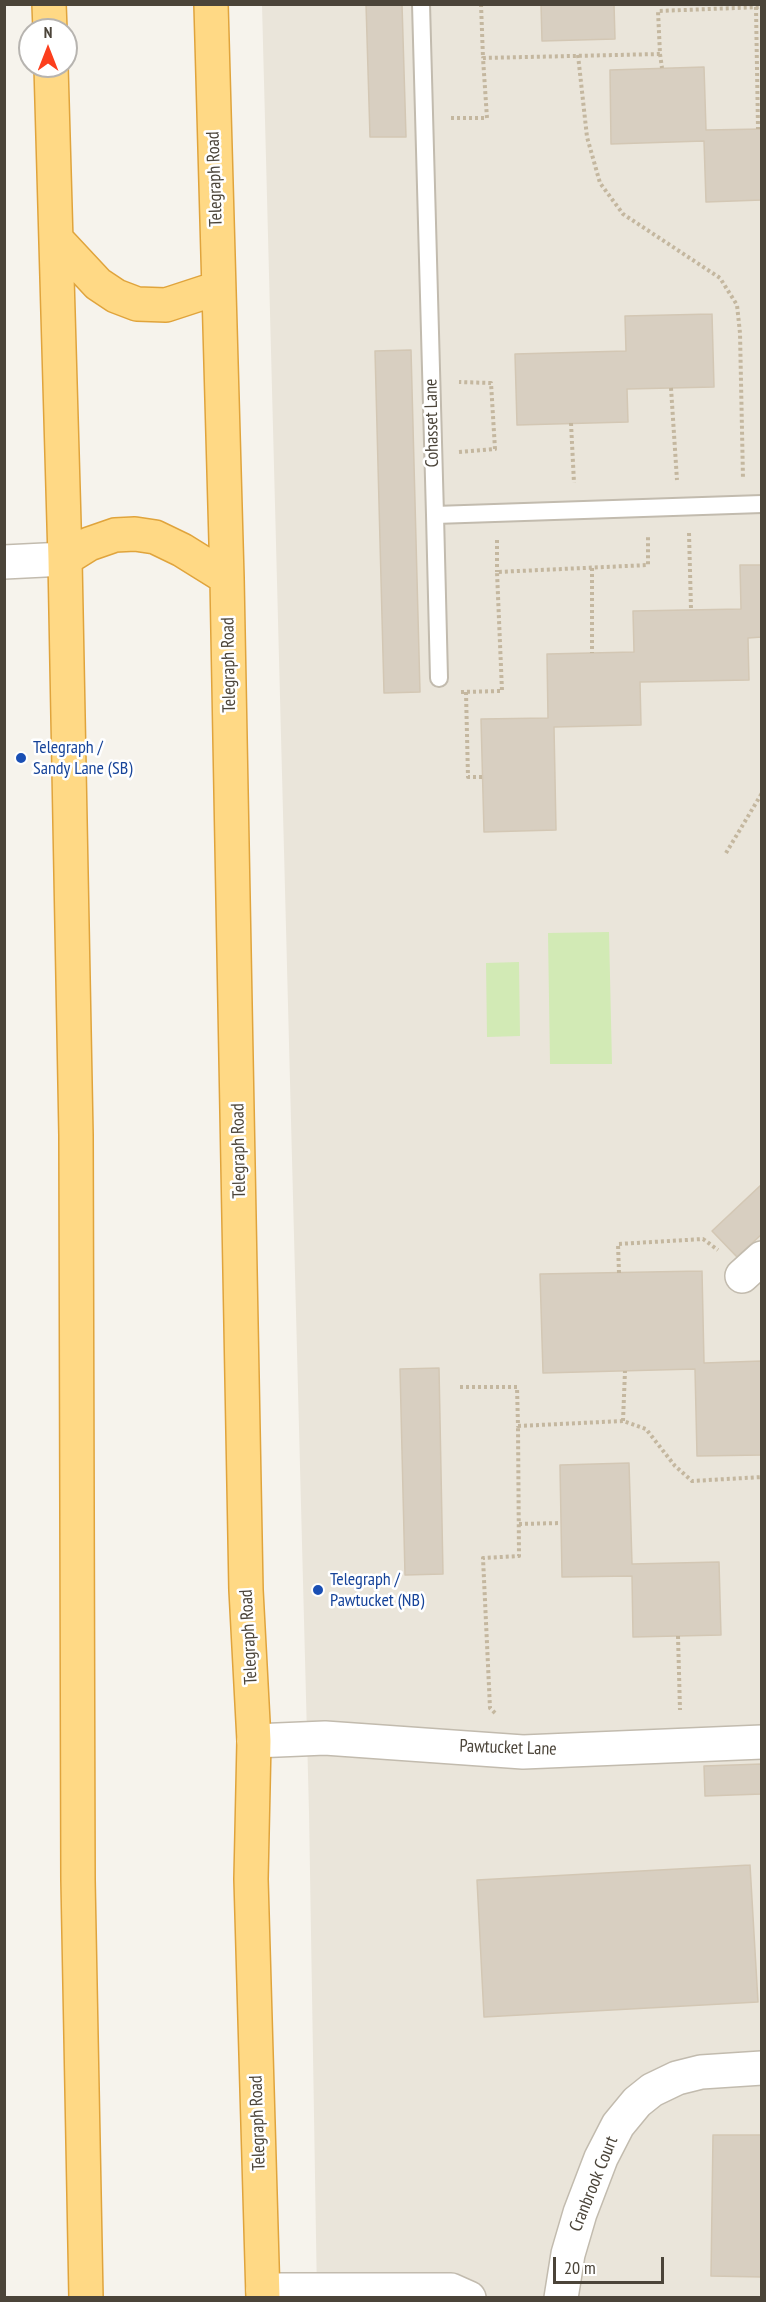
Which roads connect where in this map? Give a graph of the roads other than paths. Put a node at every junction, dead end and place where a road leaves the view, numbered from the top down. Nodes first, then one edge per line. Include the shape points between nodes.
1 (211, 4) edge
2 (422, 4) edge
3 (51, 78) edge
4 (56, 239) junction
5 (218, 288) junction
6 (762, 504) edge
7 (435, 515) junction
8 (65, 559) junction
9 (4, 562) edge
10 (227, 578) junction
11 (439, 678) road end
12 (254, 1741) junction
13 (762, 1742) edge
14 (762, 2068) edge
15 (263, 2294) edge
16 (86, 2298) edge
17 (469, 2298) edge
18 (561, 2298) edge

1 - 5 highway, Telegraph Road
2 - 7 lane, Cohasset Lane
3 - 4 highway
4 - 5 highway via 98,284 137,304 166,305
4 - 8 highway
5 - 10 highway, Telegraph Road
6 - 7 lane
7 - 11 lane, Cohasset Lane
8 - 9 street
8 - 10 highway via 89,544 115,535 135,534 155,537
8 - 16 highway via 76,1147 78,1868
10 - 12 highway, Telegraph Road via 246,1578
12 - 13 street, Pawtucket Lane via 325,1738 524,1752
12 - 15 highway, Telegraph Road via 251,1879
14 - 18 street, Cranbrook Court via 701,2072 677,2078 637,2102 618,2125 601,2158 568,2254
15 - 17 street via 451,2290

